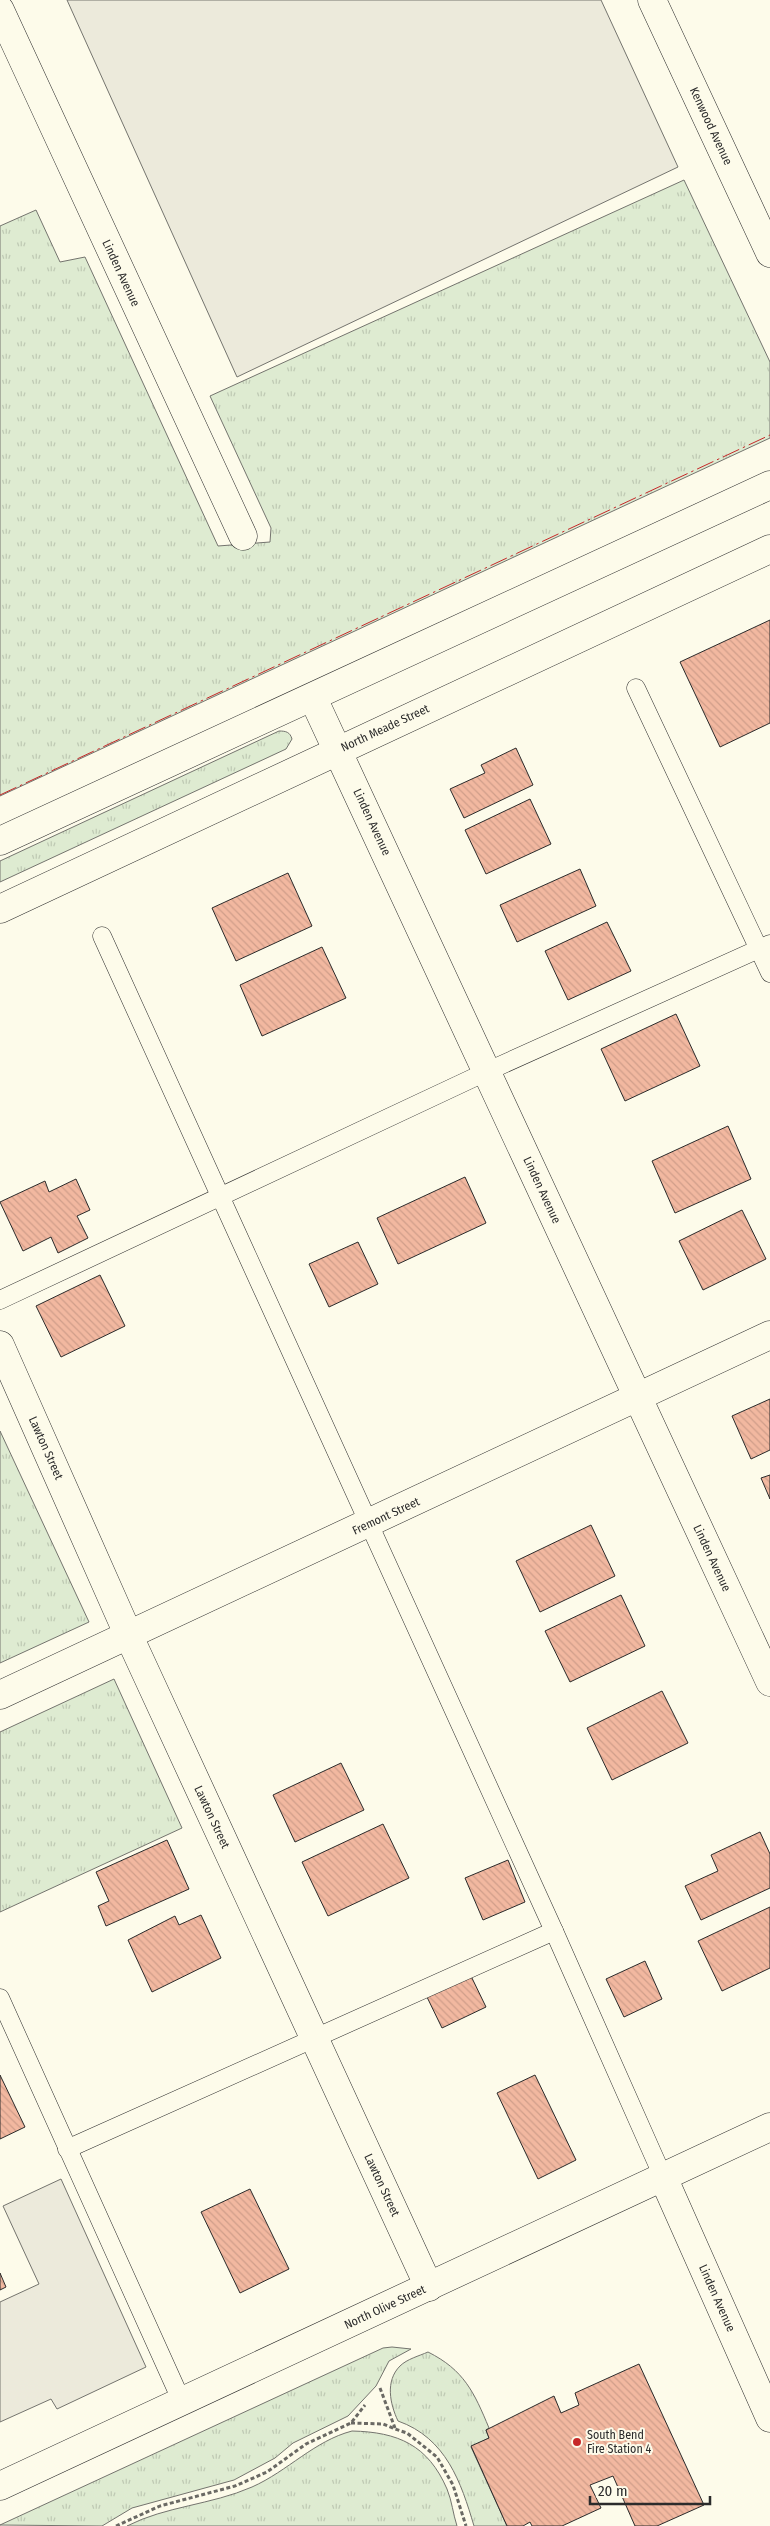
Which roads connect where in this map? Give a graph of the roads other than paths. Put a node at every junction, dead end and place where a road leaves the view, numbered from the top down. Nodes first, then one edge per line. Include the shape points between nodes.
1 (652, 0) edge
2 (0, 10) edge
3 (770, 253) edge
4 (770, 485) edge
5 (243, 536) dead end
6 (770, 549) edge
7 (636, 688) dead end
8 (313, 698) junction
9 (338, 750) junction
10 (0, 841) edge
11 (0, 909) edge
12 (102, 936) dead end
13 (764, 947) edge
14 (770, 973) edge
15 (488, 1071) junction
16 (222, 1197) junction
17 (0, 1300) edge
18 (770, 1336) edge
19 (0, 1345) edge
20 (636, 1396) junction
21 (368, 1525) junction
22 (128, 1634) junction
23 (770, 1682) edge
24 (0, 1694) edge
25 (554, 1931) junction
26 (0, 1998) edge
27 (315, 2038) junction
28 (770, 2127) edge
29 (67, 2149) junction
30 (663, 2177) junction
31 (429, 2287) junction
32 (182, 2402) junction
33 (770, 2418) edge
34 (0, 2486) edge

1 - 3 street, Kenwood Avenue
2 - 5 street, Linden Avenue
4 - 8 street
6 - 9 street, North Meade Street
7 - 13 lane
8 - 9 street, Linden Avenue
8 - 10 street
9 - 11 street, North Meade Street
9 - 15 street, Linden Avenue
12 - 16 lane
13 - 14 lane
13 - 15 lane
15 - 16 lane
15 - 20 street, Linden Avenue
16 - 17 lane
16 - 21 lane
18 - 20 street, Fremont Street
19 - 22 street, Lawton Street
20 - 21 street, Fremont Street
20 - 23 street, Linden Avenue
21 - 22 street, Fremont Street
21 - 25 lane
22 - 24 street, Fremont Street
22 - 27 street, Lawton Street
25 - 27 lane
25 - 30 lane
26 - 29 lane
27 - 29 lane
27 - 31 street, Lawton Street
28 - 30 street, North Olive Street
29 - 32 lane
30 - 31 street, North Olive Street
30 - 33 street, Linden Avenue
31 - 32 street, North Olive Street
32 - 34 street, North Olive Street

